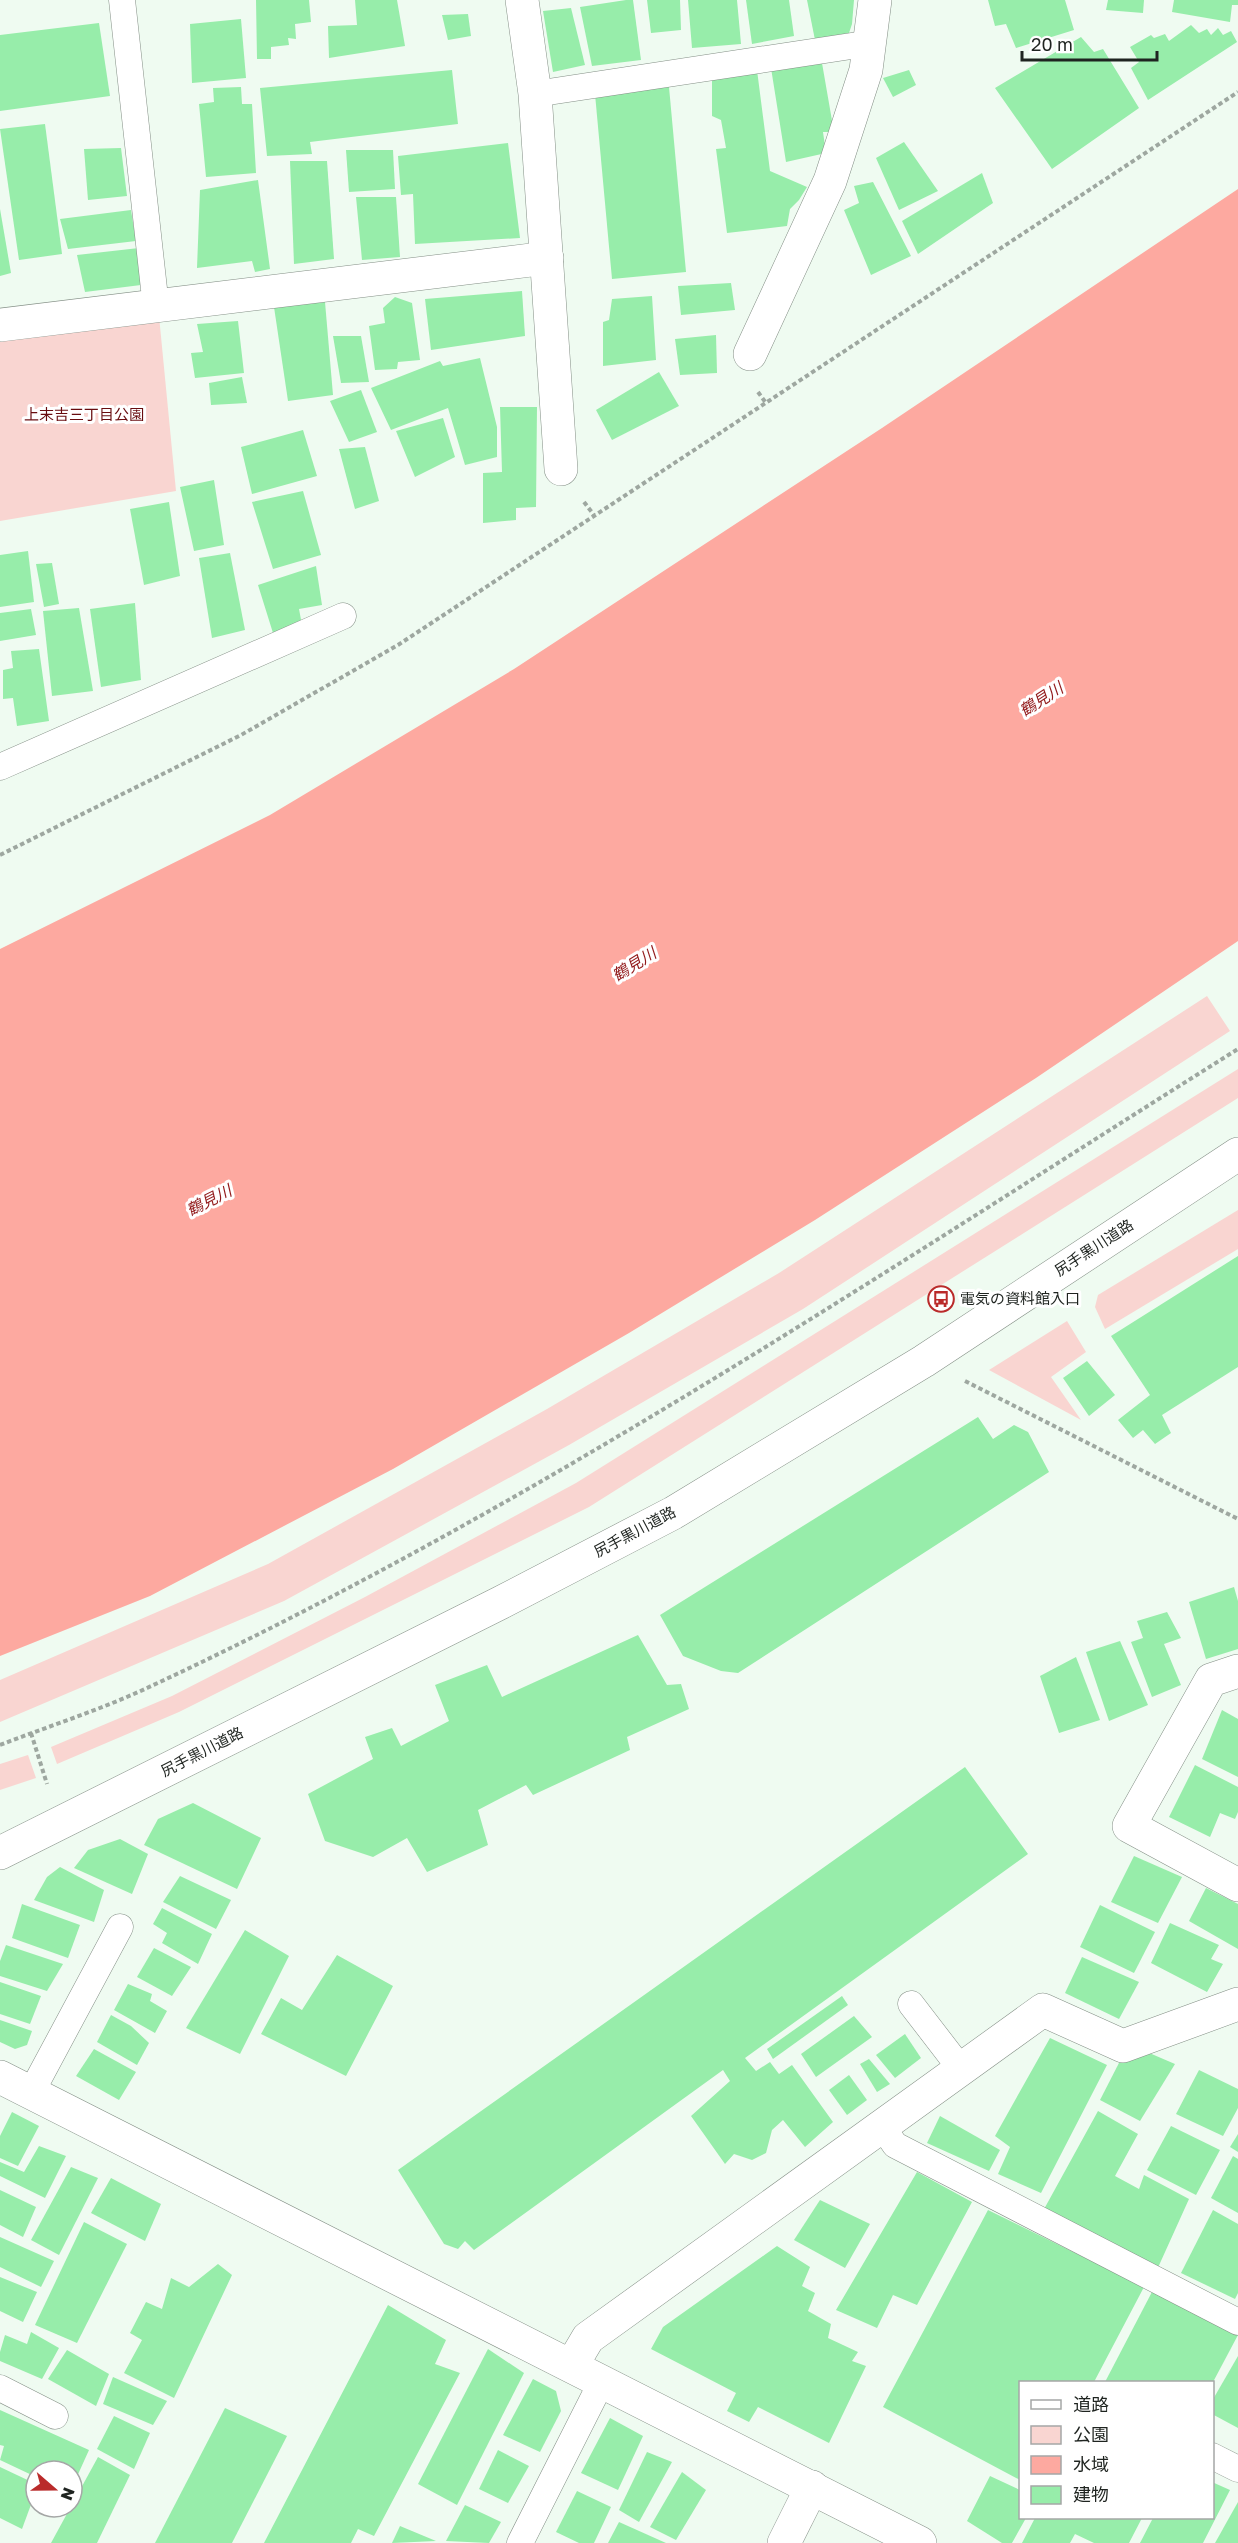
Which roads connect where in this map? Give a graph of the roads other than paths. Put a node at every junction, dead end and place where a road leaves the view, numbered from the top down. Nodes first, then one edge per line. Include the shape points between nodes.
1 (122, 0) edge
2 (522, 0) edge
3 (875, 0) edge
4 (871, 43) junction
5 (535, 94) junction
6 (547, 258) junction
7 (156, 307) junction
8 (0, 325) edge
9 (750, 354) dead end
10 (561, 469) dead end
11 (343, 616) dead end
12 (0, 767) edge
13 (1238, 1154) edge
14 (1238, 1671) edge
15 (0, 1853) edge
16 (1238, 1885) edge
17 (120, 1927) dead end
18 (911, 2004) dead end
19 (1238, 2004) edge
20 (961, 2068) junction
21 (0, 2077) edge
22 (32, 2091) junction
23 (882, 2126) junction
24 (1238, 2322) edge
25 (572, 2365) junction
26 (602, 2381) junction
27 (0, 2388) edge
28 (55, 2416) dead end
29 (1214, 2457) edge
30 (1238, 2469) edge
31 (812, 2487) junction
32 (520, 2543) edge
33 (784, 2543) edge
34 (920, 2543) edge

1 - 7 lane
2 - 5 street
3 - 4 street
4 - 5 lane
4 - 9 street via 830,181
5 - 6 street
6 - 7 street
6 - 10 street
7 - 8 street
11 - 12 lane
13 - 15 street, 尻手黒川道路 via 924,1361 663,1518
14 - 16 street via 1211,1680 1129,1826
17 - 22 lane
18 - 20 lane
19 - 20 street via 1123,2046 1043,2010
20 - 23 street
21 - 22 street
22 - 25 street
23 - 24 lane via 895,2145
23 - 25 street via 588,2338
25 - 26 street
26 - 31 street
26 - 32 lane
27 - 28 lane
29 - 30 lane
31 - 33 street
31 - 34 street

